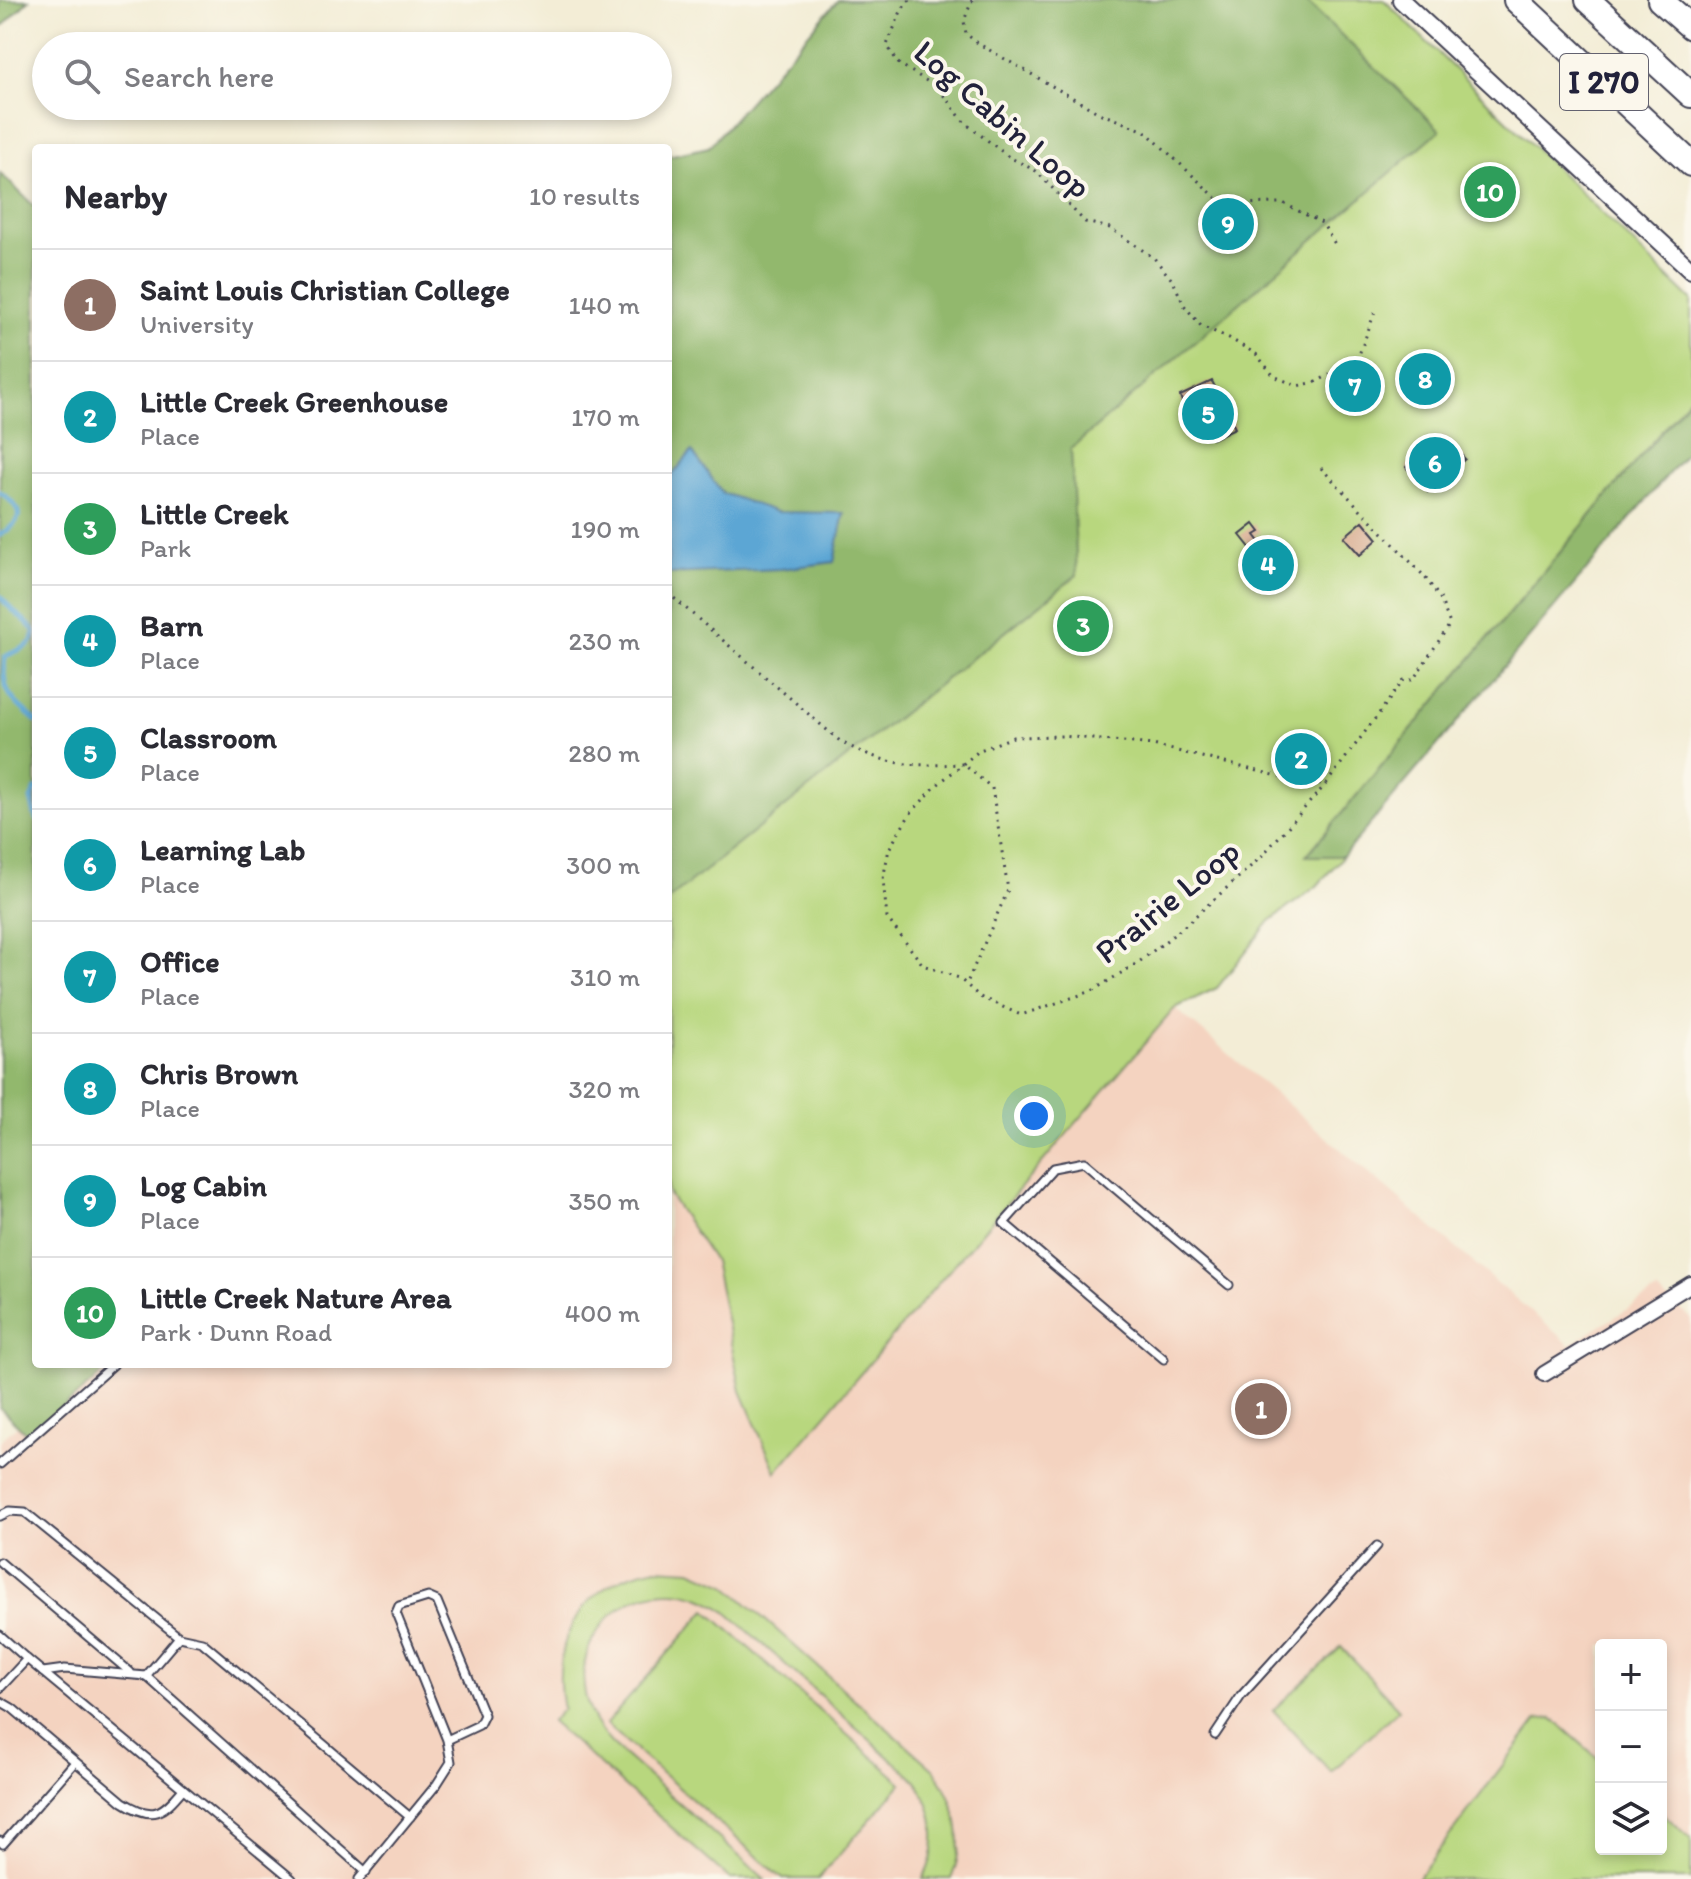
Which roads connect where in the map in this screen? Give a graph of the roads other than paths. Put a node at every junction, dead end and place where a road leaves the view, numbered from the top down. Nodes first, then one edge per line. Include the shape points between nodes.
1 (1401, 0) edge
2 (1516, 0) edge
3 (1588, 0) edge
4 (1660, 0) edge
5 (1691, 27) edge
6 (1691, 95) edge
7 (1691, 164) edge
8 (1691, 270) edge
9 (1691, 1284) edge
10 (1229, 1285) dead end
11 (1164, 1359) dead end
12 (109, 1368) edge
13 (1544, 1374) dead end
14 (0, 1464) edge
15 (0, 1516) edge
16 (1377, 1546) dead end
17 (0, 1562) edge
18 (0, 1635) edge
19 (179, 1637) junction
20 (27, 1659) junction
21 (43, 1672) junction
22 (132, 1674) junction
23 (146, 1676) junction
24 (0, 1688) edge
25 (0, 1701) edge
26 (1215, 1735) dead end
27 (447, 1740) junction
28 (75, 1762) junction
29 (183, 1789) junction
30 (410, 1817) junction
31 (0, 1841) edge
32 (366, 1872) junction
33 (292, 1879) edge
34 (359, 1879) edge

1 - 8 street
2 - 7 highway, I 270
3 - 6 highway, I 270
4 - 5 highway
9 - 13 street
10 - 11 lane via 1084,1162 1053,1168 1004,1223
12 - 14 lane
15 - 19 lane via 25,1512
16 - 26 lane via 1241,1696
17 - 22 lane
18 - 20 lane
19 - 23 lane
19 - 30 lane via 202,1642
20 - 21 lane
20 - 24 lane
21 - 22 lane
21 - 29 lane
22 - 23 lane
23 - 32 lane
25 - 28 lane
27 - 27 lane via 396,1613 399,1606 428,1597 437,1601 484,1715 479,1725
27 - 30 lane via 451,1762
28 - 29 lane via 139,1812 167,1808
28 - 31 lane via 3,1844
29 - 33 lane
30 - 32 lane
32 - 34 lane

